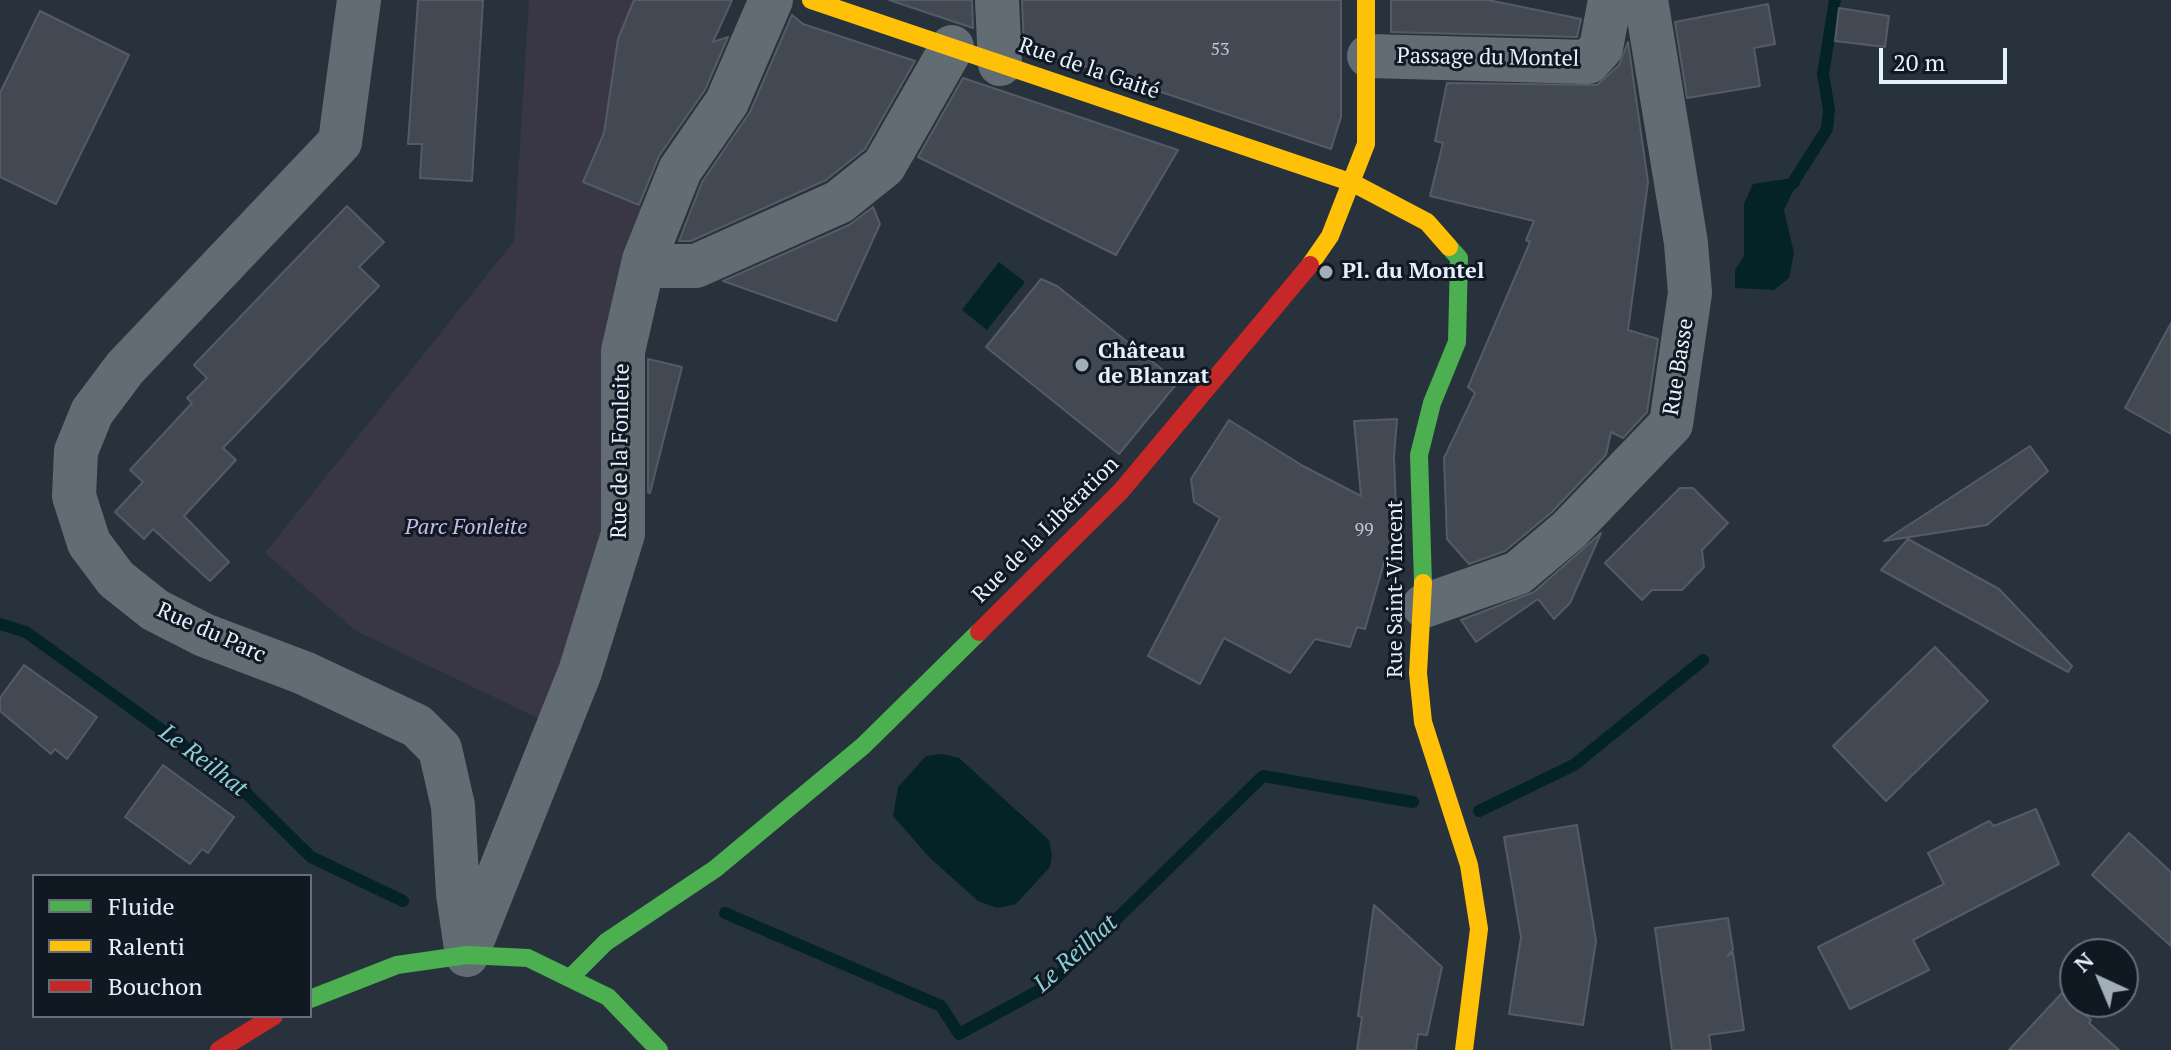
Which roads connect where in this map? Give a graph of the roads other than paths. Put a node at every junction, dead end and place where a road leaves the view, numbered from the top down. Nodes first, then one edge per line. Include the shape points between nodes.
1 (359, 0) edge
2 (771, 0) edge
3 (997, 0) edge
4 (1366, 0) edge
5 (1610, 0) edge
6 (1646, 0) edge
7 (819, 1) edge
8 (952, 47) junction
9 (1369, 56) junction
10 (1000, 64) junction
11 (1353, 183) junction
12 (644, 260) junction
13 (1424, 606) junction
14 (467, 955) junction
15 (572, 976) junction
16 (312, 998) edge
17 (271, 1018) edge
18 (219, 1050) edge
19 (659, 1050) edge
20 (1464, 1050) edge

1 - 14 street, Rue du Parc via 340,142 125,368 92,412 76,451 74,496 89,543 116,579 155,610 417,726 440,749 453,806
2 - 12 street, Rue de la Fonleite via 727,102 680,170
3 - 10 street
4 - 9 street, Rue de la Libération
5 - 9 street, Passage du Montel via 1601,48 1588,62
6 - 13 street, Rue Basse via 1690,293 1671,424 1569,530 1518,573
7 - 8 street, Rue de la Gaité
8 - 10 street, Rue de la Gaité
8 - 12 street via 884,166 839,202 696,266 659,266
9 - 11 street, Rue de la Libération via 1366,144
10 - 11 street, Rue de la Gaité
11 - 13 street, Rue Saint-Vincent via 1427,222 1459,258 1457,342 1432,403 1419,455
11 - 15 street, Rue de la Libération via 1330,236 1304,274 1121,491 863,746 715,869 606,942
12 - 14 street, Rue de la Fonleite via 623,351 623,534 580,672
13 - 20 street, Rue Saint-Vincent via 1418,673 1423,722 1469,865 1479,929
14 - 15 street via 528,958
14 - 16 street via 397,965
15 - 19 street via 608,997
17 - 18 street

